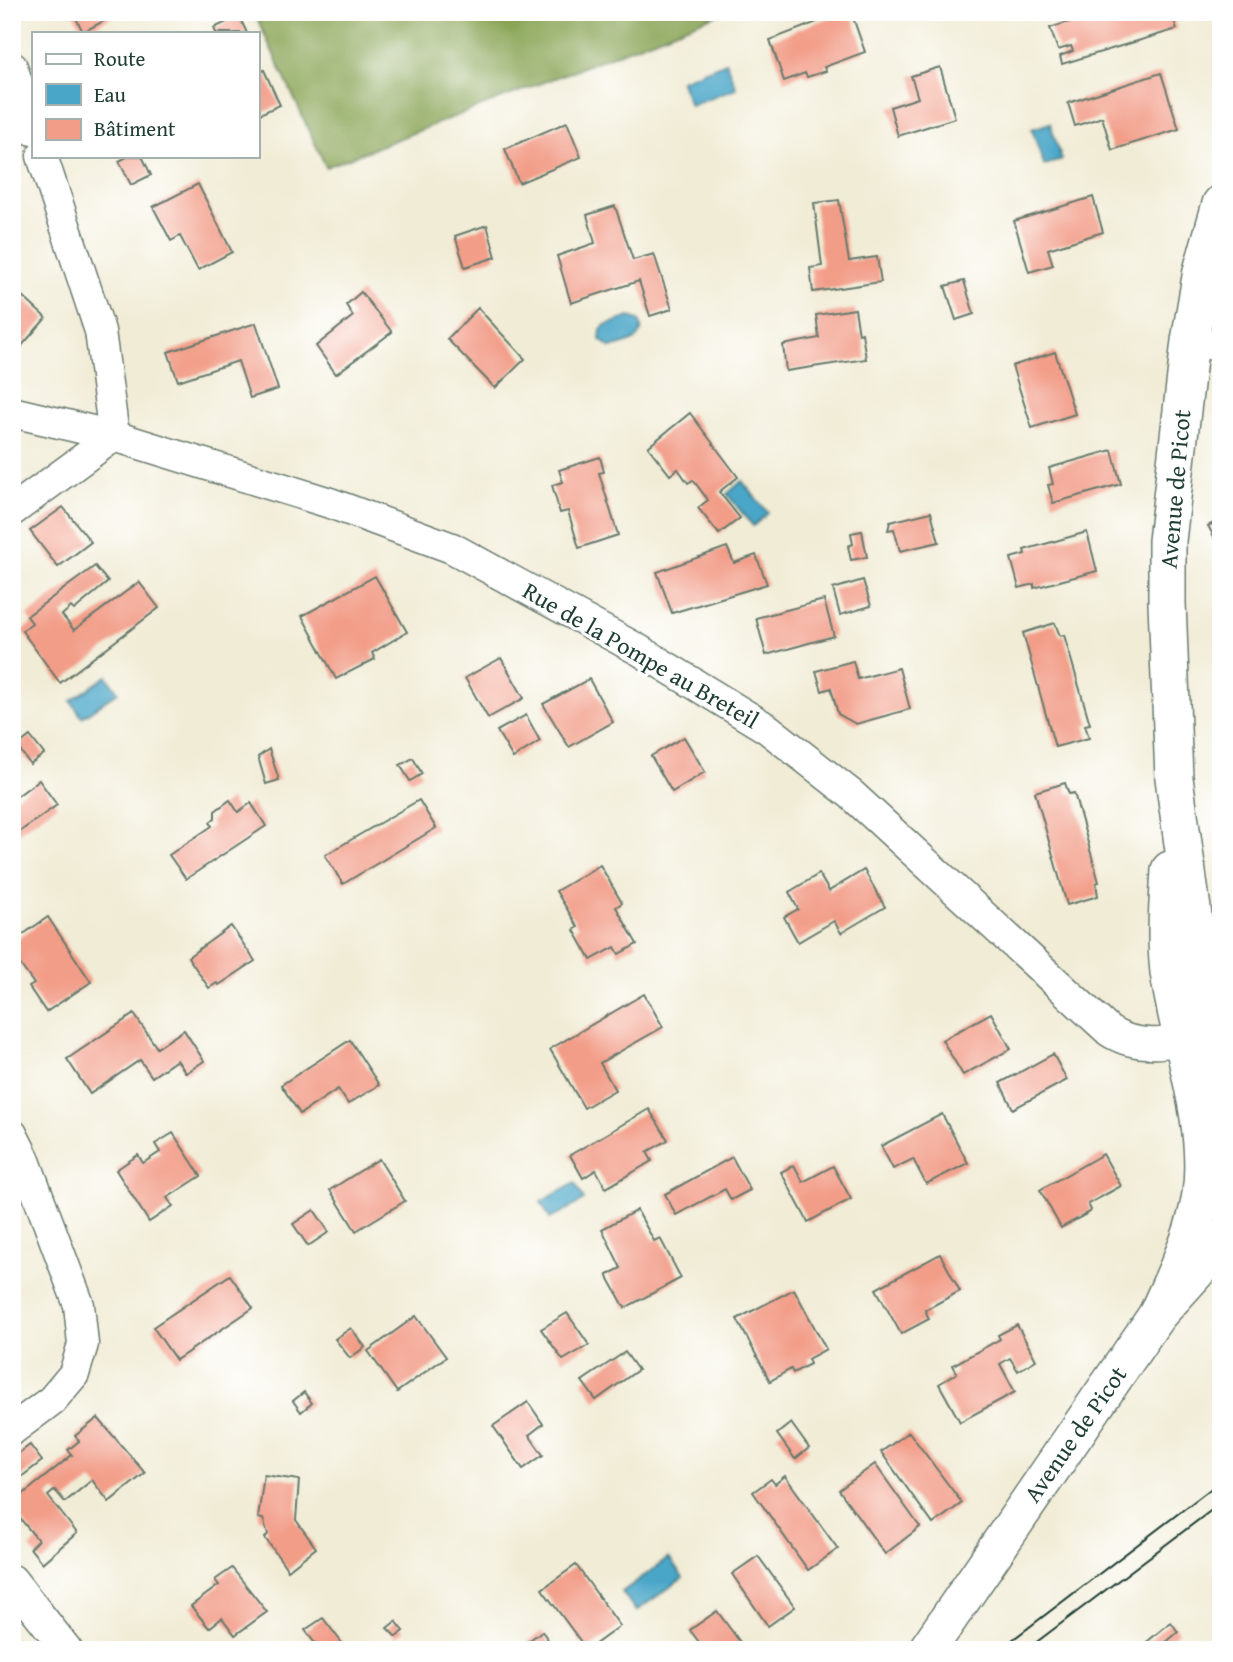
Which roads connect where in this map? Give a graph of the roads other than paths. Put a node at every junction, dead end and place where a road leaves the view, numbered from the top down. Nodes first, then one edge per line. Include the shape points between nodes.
1 (12, 67) edge
2 (32, 127) edge
3 (43, 158) edge
4 (1221, 204) edge
5 (1205, 343) edge
6 (12, 412) edge
7 (114, 436) junction
8 (12, 511) edge
9 (1197, 1037) junction
10 (1221, 1080) edge
11 (12, 1135) edge
12 (1203, 1153) junction
13 (1221, 1210) edge
14 (1221, 1238) edge
15 (1157, 1315) junction
16 (12, 1430) edge
17 (992, 1552) junction
18 (12, 1580) edge
19 (67, 1650) edge
20 (898, 1650) edge
21 (927, 1650) edge

1 - 2 street
3 - 7 street via 100,331
4 - 5 street, Avenue de Picot via 1202,271
5 - 9 street, Avenue de Picot via 1167,541 1174,778 1200,967
6 - 7 street, Rue de la Pompe au Breteil
7 - 8 street
7 - 9 street, Rue de la Pompe au Breteil via 330,503 452,548 639,650 768,729 852,795 1109,1031 1132,1042 1169,1044
9 - 10 street, Avenue de Picot
9 - 12 street, Avenue de Picot
11 - 16 street via 79,1305 83,1344 74,1374 52,1400
12 - 13 street
12 - 15 street, Avenue de Picot via 1195,1223
14 - 15 street, Avenue de Picot
15 - 17 street, Avenue de Picot
17 - 20 street, Avenue de Picot
17 - 21 street, Avenue de Picot
18 - 19 street

